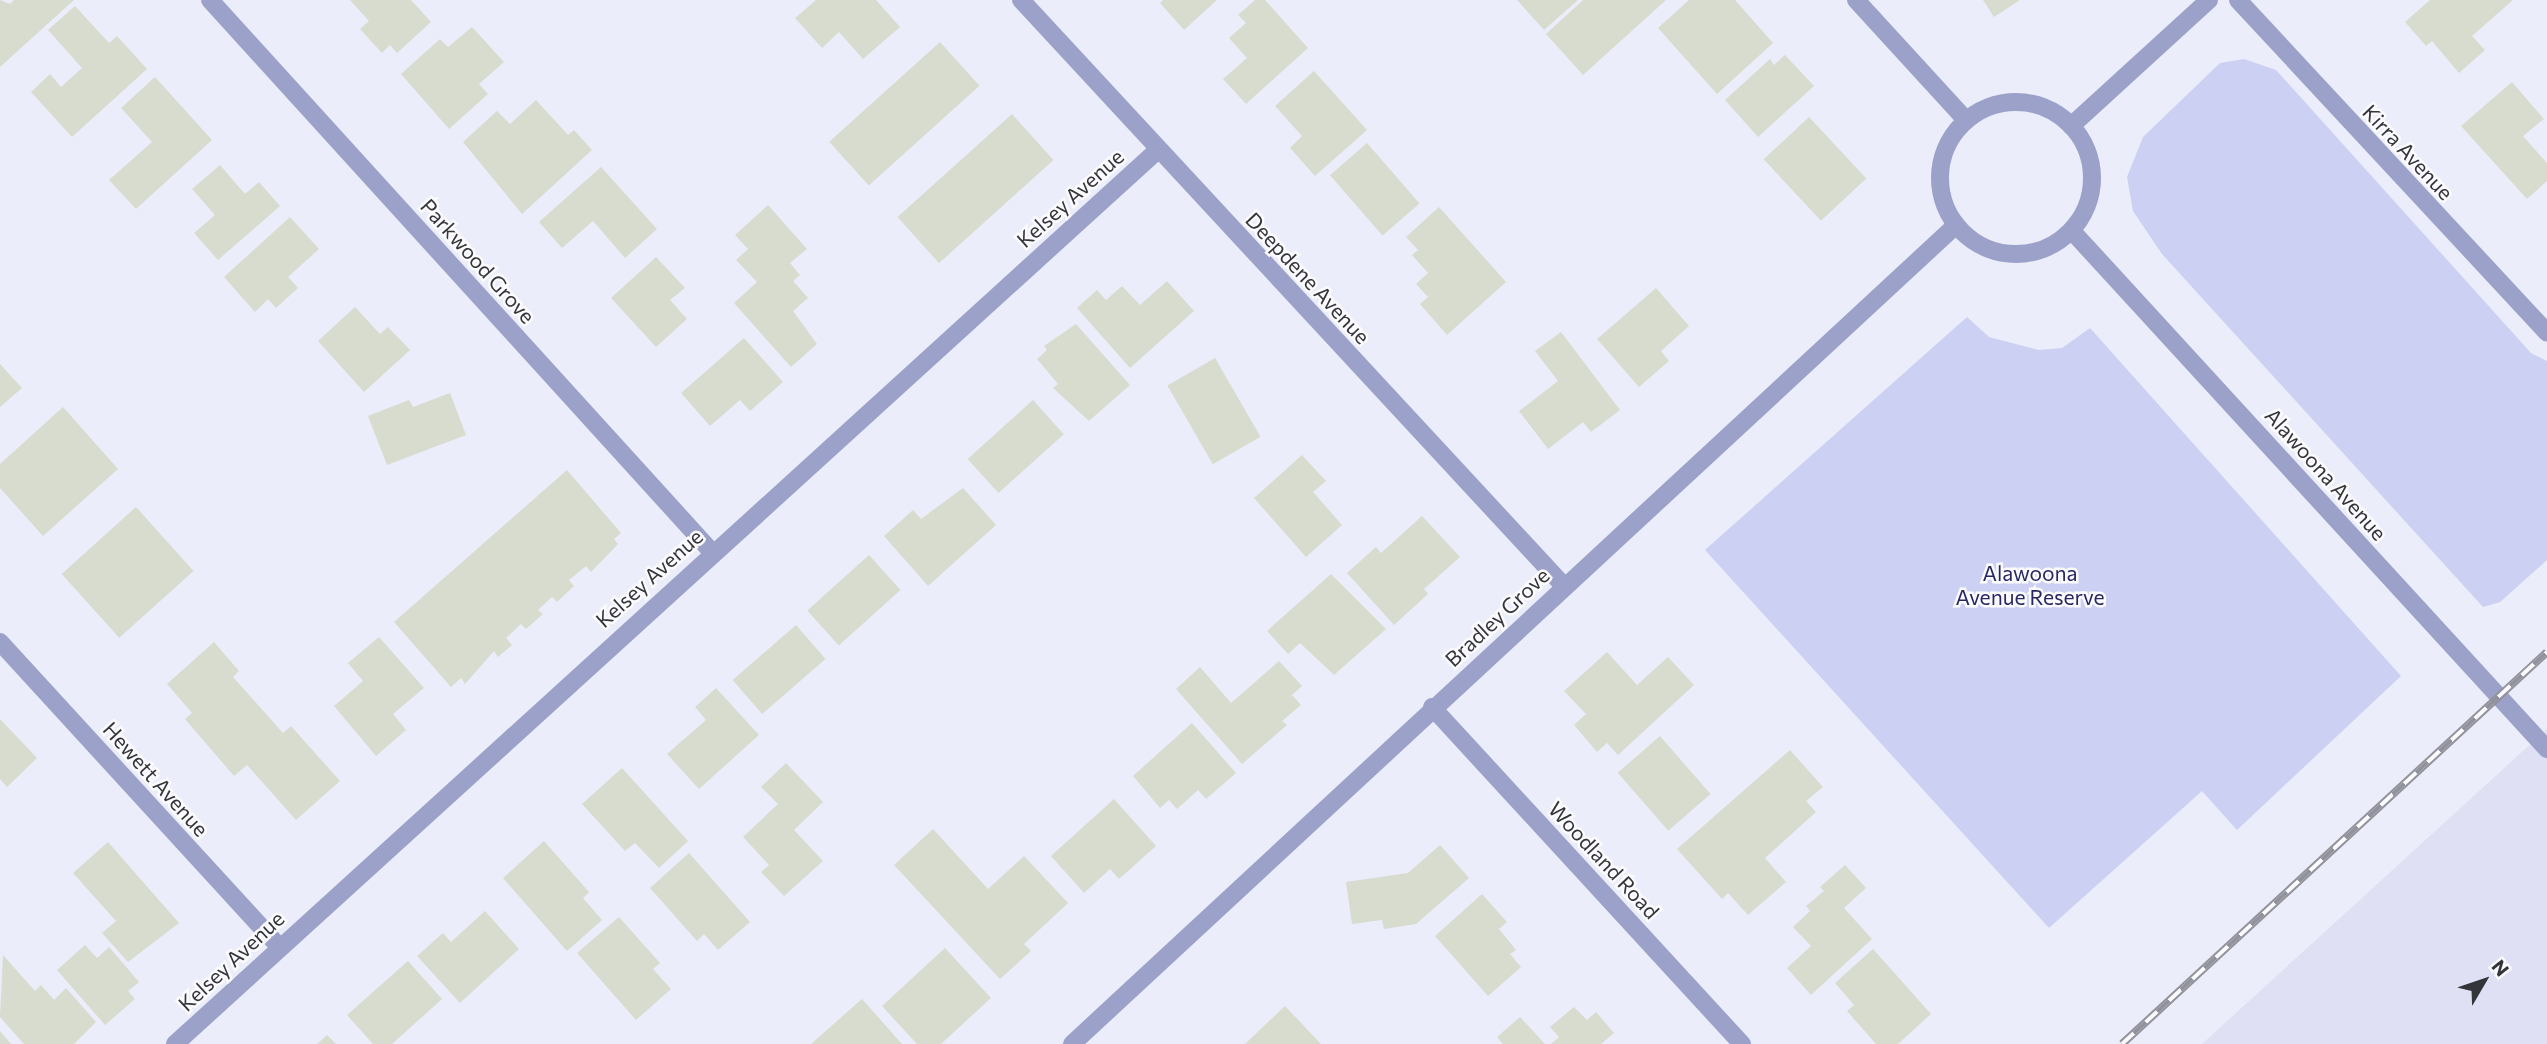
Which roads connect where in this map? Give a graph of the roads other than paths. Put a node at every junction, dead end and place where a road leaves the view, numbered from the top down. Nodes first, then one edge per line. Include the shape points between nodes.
1 (210, 0) edge
2 (1021, 0) edge
3 (1857, 0) edge
4 (2209, 0) edge
5 (2238, 0) edge
6 (1966, 120) junction
7 (2071, 126) junction
8 (1158, 150) junction
9 (1956, 225) junction
10 (2072, 230) junction
11 (2547, 332) edge
12 (712, 552) junction
13 (1564, 586) junction
14 (0, 642) edge
15 (1432, 707) junction
16 (2547, 749) edge
17 (279, 947) junction
18 (175, 1044) edge
19 (1072, 1044) edge
20 (1742, 1044) edge

1 - 12 street, Parkwood Grove
2 - 8 street, Deepdene Avenue
3 - 6 street
4 - 7 street
5 - 11 street, Kirra Avenue
6 - 7 street via 1986,107 2032,103
6 - 9 street via 1951,137 1939,182
7 - 10 street via 2091,167 2085,212
8 - 12 street, Kelsey Avenue
8 - 13 street, Deepdene Avenue
9 - 10 street via 1975,243 2000,253 2026,254 2051,246
9 - 13 street, Bradley Grove
10 - 16 street, Alawoona Avenue
12 - 17 street, Kelsey Avenue
13 - 15 street, Bradley Grove
14 - 17 street, Hewett Avenue
15 - 19 street, Bradley Grove
15 - 20 street, Woodland Road
17 - 18 street, Kelsey Avenue

